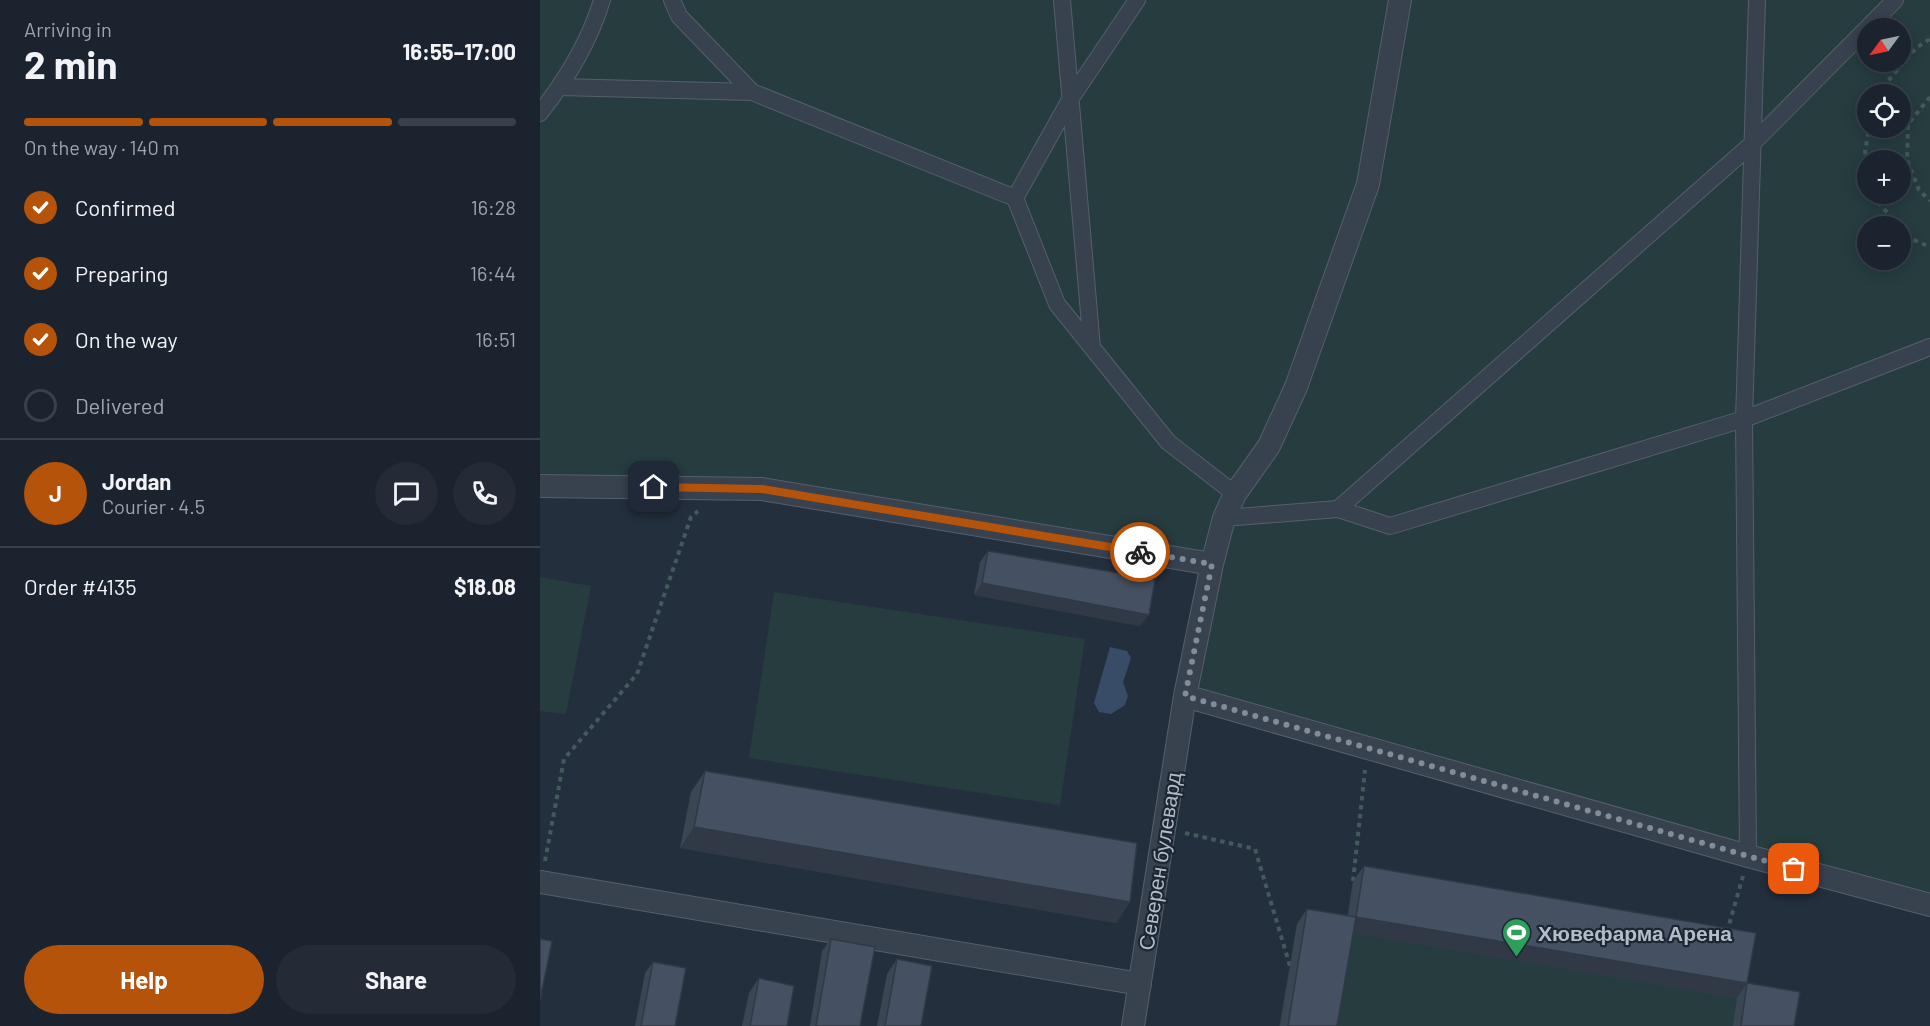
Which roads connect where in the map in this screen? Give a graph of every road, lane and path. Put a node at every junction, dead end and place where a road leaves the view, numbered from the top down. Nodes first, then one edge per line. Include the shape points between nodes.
1 (602, 0) edge
2 (672, 0) edge
3 (1062, 0) edge
4 (1137, 0) edge
5 (1400, 0) edge
6 (1757, 0) edge
7 (1895, 0) edge
8 (1930, 39) edge
9 (1885, 84) edge
10 (560, 87) junction
11 (752, 92) junction
12 (1930, 97) edge
13 (1071, 98) junction
14 (540, 113) edge
15 (1754, 142) junction
16 (1015, 198) junction
17 (1930, 201) edge
18 (1880, 204) edge
19 (1890, 216) edge
20 (1911, 239) edge
21 (1930, 247) edge
22 (1930, 347) edge
23 (1092, 348) junction
24 (1744, 419) junction
25 (540, 486) edge
26 (723, 488) junction
27 (1235, 494) junction
28 (1338, 510) junction
29 (1224, 518) junction
30 (1212, 564) junction
31 (1185, 696) junction
32 (1367, 748) junction
33 (1164, 829) junction
34 (1748, 856) junction
35 (1353, 881) dead end
36 (541, 882) edge
37 (1930, 906) edge
38 (1727, 933) edge
39 (1290, 966) dead end
40 (1140, 984) junction
41 (1133, 1026) edge

1 - 10 street
2 - 11 street via 679,15
3 - 13 street
4 - 13 street
5 - 27 street, Северен булевард via 1368,184 1296,387 1269,446
6 - 15 street
7 - 15 street
8 - 9 path via 1916,48
10 - 11 street
10 - 14 street
11 - 16 street
12 - 17 path via 1908,124 1907,160 1919,190
13 - 16 street
13 - 23 street
15 - 24 street
15 - 28 street
16 - 23 street via 1057,304
18 - 19 path
20 - 21 path
22 - 24 street
23 - 27 street via 1168,442
24 - 28 street via 1390,526
24 - 34 street
25 - 26 street
26 - 30 street via 762,489
26 - 36 path via 691,517 637,674 564,759
27 - 29 street, Северен булевард
28 - 29 street
29 - 30 street, Северен булевард
30 - 31 street, Северен булевард
31 - 32 street
31 - 33 street, Северен булевард
32 - 34 street
32 - 35 path
33 - 39 path via 1255,849
33 - 40 street, Северен булевард
34 - 37 street
34 - 38 path
36 - 40 street
40 - 41 street, Северен булевард

